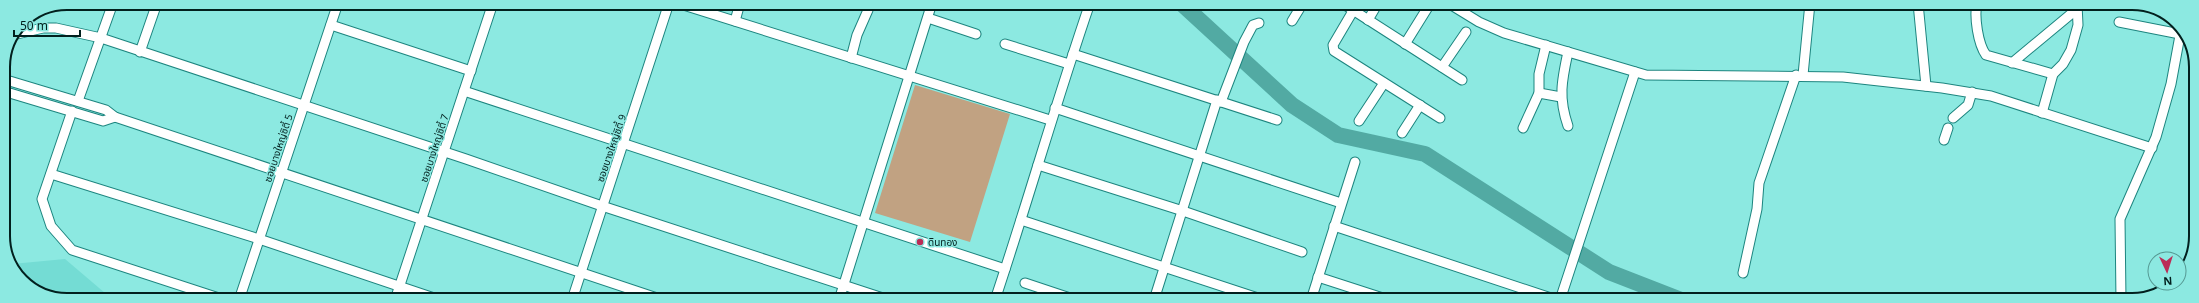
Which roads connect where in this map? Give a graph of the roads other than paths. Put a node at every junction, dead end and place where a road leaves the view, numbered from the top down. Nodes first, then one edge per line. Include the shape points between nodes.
1 (111, 10) edge
2 (155, 10) edge
3 (336, 10) edge
4 (491, 10) edge
5 (667, 10) edge
6 (700, 10) edge
7 (738, 10) edge
8 (868, 10) edge
9 (930, 10) edge
10 (1088, 10) edge
11 (1298, 10) edge
12 (1374, 10) edge
13 (1426, 10) edge
14 (1462, 10) edge
15 (1809, 10) edge
16 (1919, 10) edge
17 (1977, 10) edge
18 (2072, 10) edge
19 (2077, 10) edge
20 (1353, 11) joint
21 (928, 18) junction
22 (1292, 20) dead end
23 (1368, 20) junction
24 (735, 21) junction
25 (2119, 22) dead end
26 (1259, 23) dead end
27 (331, 25) junction
28 (2176, 31) edge
29 (1466, 32) dead end
30 (22, 33) edge
31 (976, 34) dead end
32 (2180, 37) edge
33 (101, 38) junction
34 (1005, 44) dead end
35 (1405, 44) junction
36 (1546, 45) junction
37 (140, 52) junction
38 (1568, 52) junction
39 (1073, 54) junction
40 (850, 58) junction
41 (2012, 63) junction
42 (1069, 64) junction
43 (1442, 67) junction
44 (471, 71) junction
45 (1636, 72) junction
46 (2053, 74) junction
47 (1799, 75) junction
48 (909, 76) junction
49 (10, 80) edge
50 (1462, 80) dead end
51 (1384, 83) junction
52 (1926, 86) junction
53 (464, 91) junction
54 (1972, 92) junction
55 (10, 93) edge
56 (1539, 93) junction
57 (1561, 97) junction
58 (78, 101) junction
59 (1219, 101) junction
60 (304, 105) junction
61 (1420, 105) junction
62 (1055, 108) junction
63 (72, 111) junction
64 (2042, 113) junction
65 (115, 117) junction
66 (1440, 118) dead end
67 (1953, 118) dead end
68 (1050, 120) junction
69 (1277, 120) dead end
70 (1359, 121) dead end
71 (1568, 126) dead end
72 (1523, 128) dead end
73 (1948, 128) dead end
74 (1402, 133) dead end
75 (1944, 140) dead end
76 (624, 145) junction
77 (2152, 148) junction
78 (444, 152) junction
79 (1200, 155) junction
80 (1356, 162) dead end
81 (1038, 165) junction
82 (282, 171) junction
83 (51, 174) junction
84 (1341, 202) junction
85 (602, 206) junction
86 (1183, 211) junction
87 (422, 218) junction
88 (1021, 220) junction
89 (863, 223) junction
90 (1334, 226) junction
91 (259, 239) junction
92 (1302, 252) dead end
93 (1165, 268) junction
94 (1005, 269) junction
95 (580, 273) junction
96 (1743, 273) dead end
97 (1318, 277) junction
98 (1025, 283) dead end
99 (400, 285) junction
100 (844, 285) junction
101 (204, 293) edge
102 (241, 293) edge
103 (397, 293) edge
104 (421, 293) edge
105 (574, 293) edge
106 (641, 293) edge
107 (841, 293) edge
108 (868, 293) edge
109 (997, 293) edge
110 (1055, 293) edge
111 (1156, 293) edge
112 (1242, 293) edge
113 (1313, 293) edge
114 (1367, 293) edge
115 (1536, 293) edge
116 (1562, 293) edge
117 (2121, 293) edge

1 - 33 street
2 - 37 street
3 - 27 street, ซอยบางใหญ่ซิตี้ 5
4 - 44 street, ซอยบางใหญ่ซิตี้ 7
5 - 76 street, ซอยบางใหญ่ซิตี้ 9
6 - 24 street
7 - 24 street
8 - 40 street
9 - 21 street
10 - 39 street
11 - 22 street
12 - 23 street
13 - 35 street
14 - 36 street via 1492,28
15 - 47 street
16 - 52 street
17 - 41 street via 1983,51 1990,58
18 - 41 street
19 - 46 street via 2078,25 2071,50
20 - 23 street
20 - 51 street via 1334,42 1333,49
21 - 31 street
21 - 48 street
23 - 35 street
24 - 40 street
25 - 28 street
26 - 59 street via 1253,25 1244,42
27 - 44 street
27 - 60 street, ซอยบางใหญ่ซิตี้ 5
29 - 43 street
30 - 33 street via 56,28
32 - 77 street via 2171,84
33 - 37 street
33 - 58 street
34 - 42 street
35 - 43 street
36 - 38 street
36 - 56 street via 1539,74
37 - 60 street
38 - 45 street
38 - 57 street
39 - 42 street
39 - 59 street
40 - 48 street
41 - 46 street
42 - 62 street
43 - 50 street
44 - 53 street, ซอยบางใหญ่ซิตี้ 7
45 - 47 street via 1657,75
45 - 116 street
46 - 64 street
47 - 52 street
47 - 96 street via 1759,183 1757,209
48 - 68 street
48 - 89 street
49 - 58 street
51 - 61 street
51 - 70 street
52 - 54 street
53 - 76 street
53 - 78 street, ซอยบางใหญ่ซิตี้ 7
54 - 64 street
54 - 67 street via 1968,106
55 - 63 street
56 - 57 street
56 - 72 street
57 - 71 street
58 - 65 street via 106,110
59 - 69 street
59 - 79 street
60 - 78 street
60 - 82 street, ซอยบางใหญ่ซิตี้ 5
61 - 66 street
61 - 74 street
62 - 68 street
62 - 79 street
63 - 65 street via 103,120
63 - 83 street
64 - 77 street
65 - 82 street
68 - 81 street
73 - 75 street
76 - 85 street, ซอยบางใหญ่ซิตี้ 9
76 - 89 street
77 - 117 street via 2120,219
78 - 85 street
78 - 87 street, ซอยบางใหญ่ซิตี้ 7
79 - 84 street
79 - 86 street
80 - 84 street
81 - 86 street
81 - 88 street
82 - 87 street
82 - 91 street, ซอยบางใหญ่ซิตี้ 5
83 - 91 street
83 - 101 street via 42,199 51,226 72,250
84 - 90 street
85 - 95 street, ซอยบางใหญ่ซิตี้ 9
85 - 100 street
86 - 92 street
86 - 93 street
87 - 95 street
87 - 99 street, ซอยบางใหญ่ซิตี้ 7
88 - 93 street
88 - 94 street
89 - 94 street
89 - 100 street
90 - 97 street
90 - 115 street
91 - 99 street
91 - 102 street, ซอยบางใหญ่ซิตี้ 5
93 - 111 street
93 - 112 street
94 - 109 street
95 - 105 street, ซอยบางใหญ่ซิตี้ 9
95 - 106 street
97 - 113 street
97 - 114 street
98 - 110 street
99 - 103 street, ซอยบางใหญ่ซิตี้ 7
99 - 104 street
100 - 107 street
100 - 108 street

